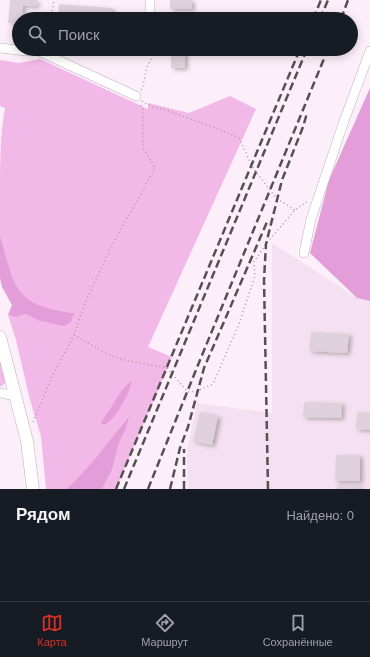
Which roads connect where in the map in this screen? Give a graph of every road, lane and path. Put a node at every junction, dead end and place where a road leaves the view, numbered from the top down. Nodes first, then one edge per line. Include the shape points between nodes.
1 (54, 0) edge
2 (150, 0) edge
3 (52, 12) edge
4 (150, 12) edge
5 (0, 48) edge
6 (12, 49) edge
7 (370, 51) edge
8 (49, 56) edge
9 (152, 56) edge
10 (136, 96) junction
11 (308, 201) dead end
12 (295, 210) junction
13 (304, 253) dead end
14 (74, 335) junction
15 (0, 337) edge
16 (0, 393) edge
17 (16, 396) junction
18 (33, 423) dead end
19 (33, 489) edge

1 - 3 path
2 - 4 street
5 - 6 street
7 - 13 street via 311,219
8 - 10 street
9 - 10 path via 143,86
10 - 12 path via 146,105 201,122 239,138 252,166 277,199
10 - 14 path via 143,109 143,148 155,168 111,247 85,303
11 - 12 path
12 - 14 path via 254,262 255,276 239,324 213,384 188,392 167,368 107,354
14 - 18 path via 52,376
15 - 17 main road
16 - 17 street
17 - 19 main road via 27,441

